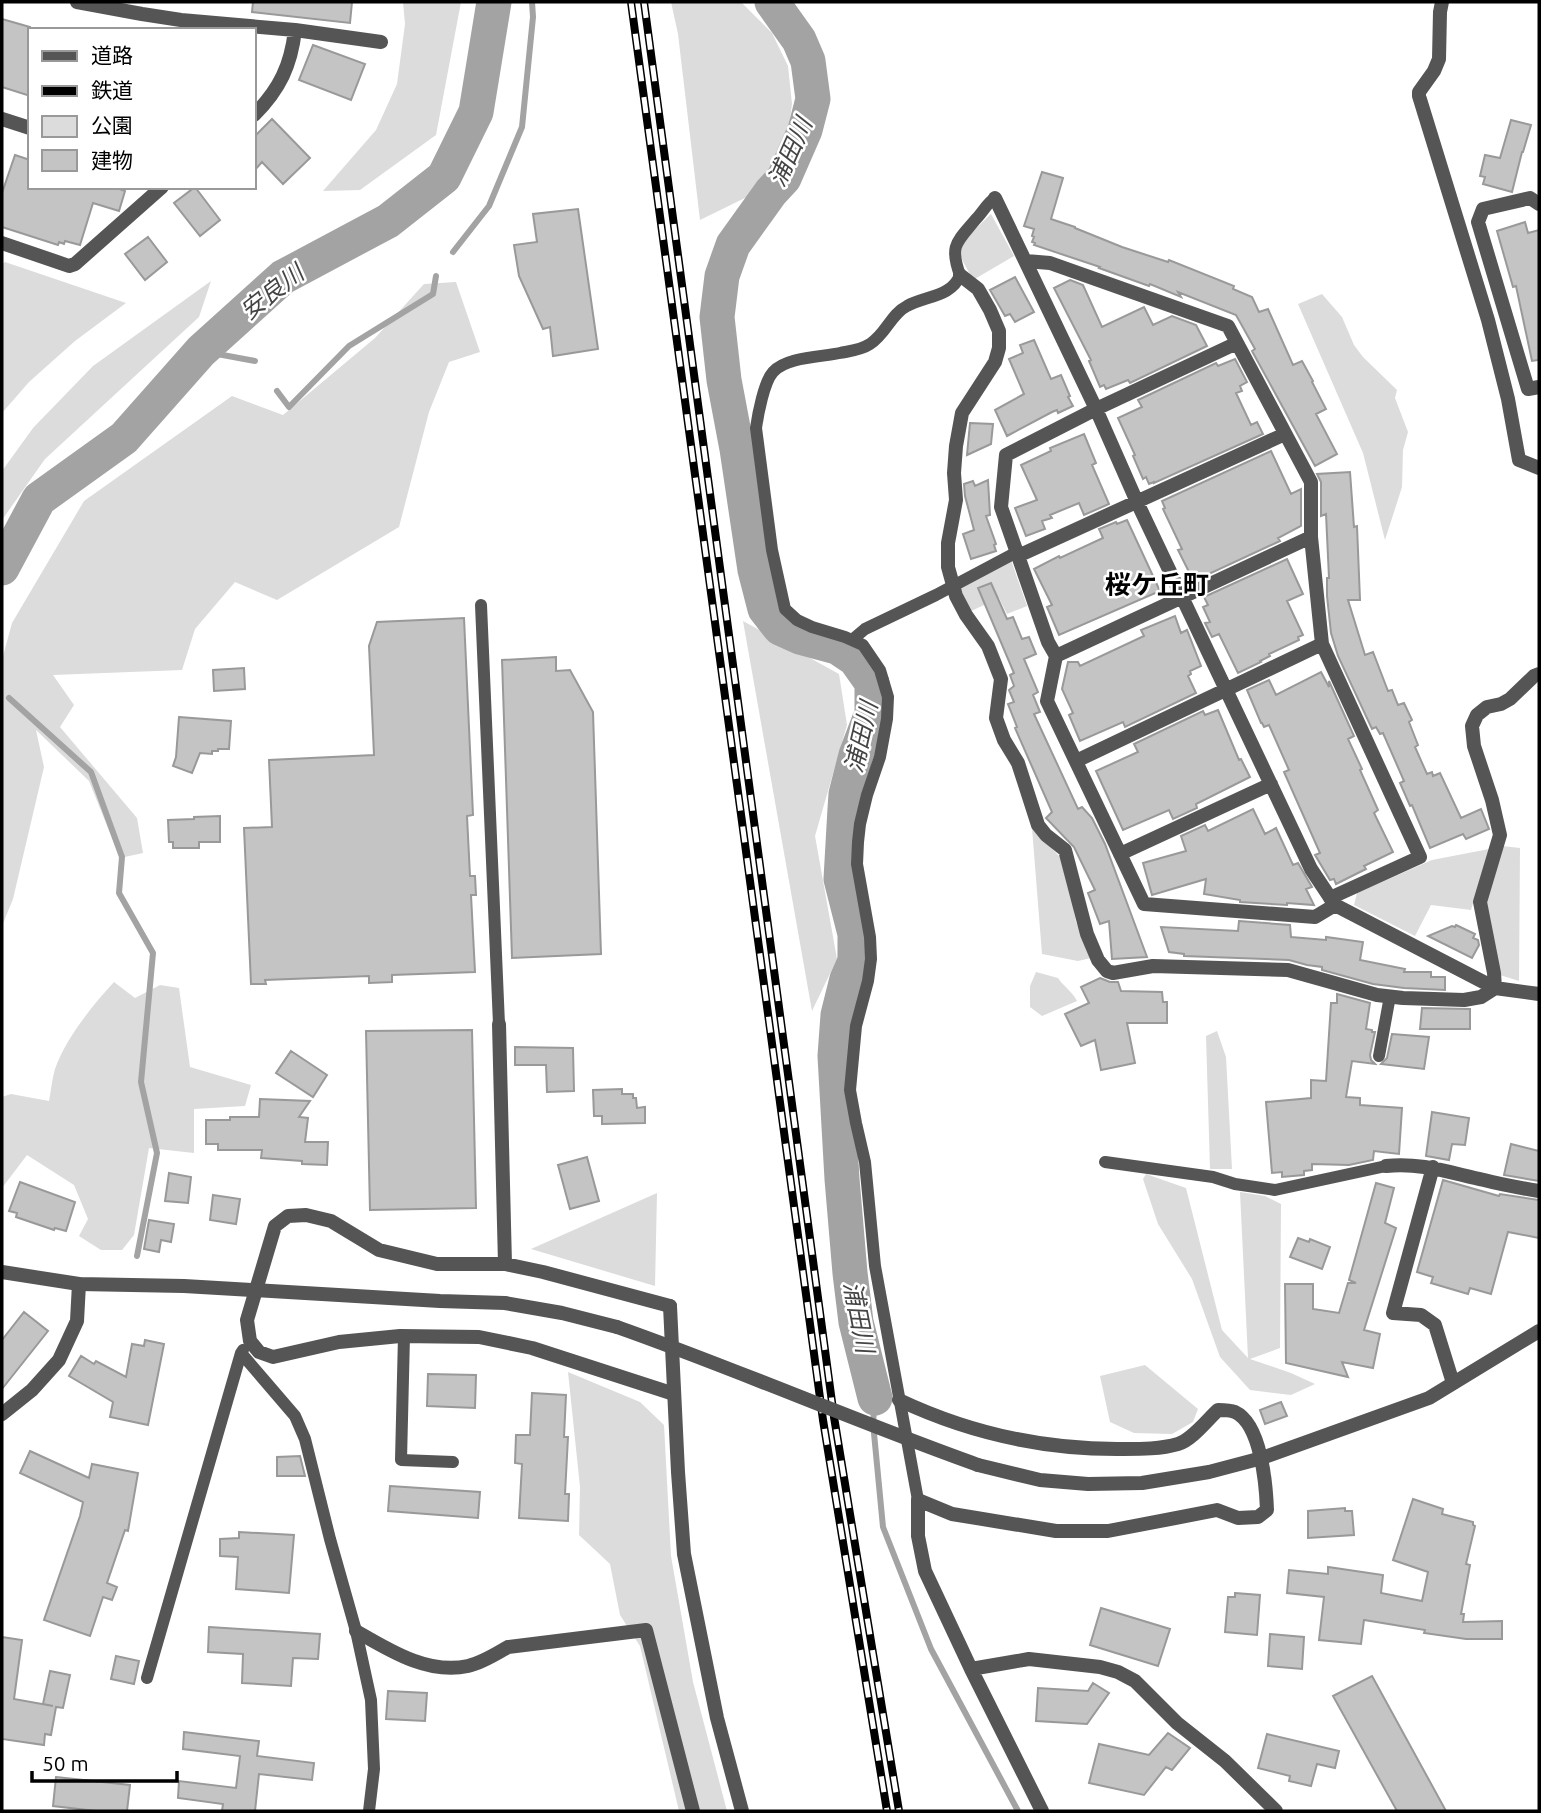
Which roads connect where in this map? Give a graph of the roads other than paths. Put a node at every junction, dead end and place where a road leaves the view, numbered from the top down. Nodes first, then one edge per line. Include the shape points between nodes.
1 (78, 2) edge
2 (1442, 2) edge
3 (142, 14) junction
4 (138, 28) edge
5 (295, 30) junction
6 (381, 42) dead end
7 (256, 112) edge
8 (2, 119) edge
9 (28, 127) edge
10 (160, 189) edge
11 (995, 198) joint
12 (1539, 204) edge
13 (2, 243) edge
14 (1026, 261) junction
15 (960, 275) junction
16 (1237, 343) junction
17 (1539, 387) edge
18 (1096, 409) junction
19 (1285, 434) junction
20 (1539, 468) edge
21 (1137, 502) junction
22 (1311, 537) junction
23 (1017, 554) junction
24 (953, 584) junction
25 (1182, 598) junction
26 (481, 605) dead end
27 (852, 640) junction
28 (1322, 643) junction
29 (1056, 656) junction
30 (1539, 674) edge
31 (1226, 689) junction
32 (1076, 761) junction
33 (1271, 784) junction
34 (1120, 854) junction
35 (1332, 902) junction
36 (1495, 988) junction
37 (1539, 994) edge
38 (1390, 996) junction
39 (499, 1024) joint
40 (1379, 1056) dead end
41 (1105, 1162) dead end
42 (1386, 1166) joint
43 (1433, 1167) junction
44 (1539, 1191) edge
45 (505, 1264) junction
46 (2, 1272) edge
47 (79, 1284) junction
48 (256, 1290) junction
49 (1539, 1331) edge
50 (404, 1336) junction
51 (245, 1347) junction
52 (1453, 1383) junction
53 (674, 1394) junction
54 (899, 1400) junction
55 (2, 1414) edge
56 (1262, 1458) junction
57 (453, 1462) dead end
58 (918, 1500) junction
59 (356, 1631) junction
60 (971, 1669) junction
61 (147, 1678) dead end
62 (369, 1811) edge
63 (693, 1811) edge
64 (741, 1811) edge
65 (1042, 1811) edge
66 (1276, 1811) edge

1 - 3 street
2 - 20 street via 1439,59 1419,96 1488,320 1520,460
3 - 4 street
3 - 5 street
5 - 6 street
5 - 7 street via 285,72
8 - 9 street
10 - 13 street via 75,264 69,266
11 - 14 street
11 - 15 lane via 961,234 954,259
12 - 17 street via 1530,198 1483,209 1478,222 1528,389
14 - 16 street via 1050,262 1228,326
14 - 18 street
15 - 24 street via 978,289 990,310 999,331 999,348 962,413 948,543
15 - 27 lane via 954,287 898,312 871,343 782,365 773,372 759,408 756,428 772,550 785,609 812,627
16 - 18 street
16 - 19 street
18 - 21 street
18 - 23 street via 1006,455 1001,507
19 - 21 street
19 - 22 street via 1311,482
21 - 23 street
21 - 25 street
22 - 25 street
22 - 28 street
23 - 24 lane
23 - 29 street
24 - 27 lane
24 - 38 street via 1001,679 996,718 1004,740 1018,763 1038,825 1065,850 1087,934 1107,971 1153,966 1288,970
25 - 29 street
25 - 31 street
26 - 39 lane
27 - 54 lane via 863,645 880,670 888,697 880,757 858,842 871,959 856,1026 850,1090
28 - 31 street
28 - 35 street via 1420,857
29 - 32 street via 1047,701
30 - 36 street via 1510,699 1487,707 1472,726 1500,835 1480,902
31 - 32 street
31 - 33 street
32 - 34 street
33 - 34 street
33 - 35 street via 1311,869
34 - 35 street via 1144,904 1315,917
35 - 36 street
36 - 37 street
36 - 38 street via 1464,1000
38 - 40 lane
39 - 45 street
41 - 42 lane via 1275,1190
42 - 43 street
43 - 44 street
43 - 52 street via 1393,1313 1421,1315 1435,1325
45 - 48 street via 437,1264 379,1250 331,1221 288,1216 275,1226
45 - 53 street via 670,1306
46 - 47 street
47 - 48 street
47 - 55 street via 77,1321 59,1360 32,1391
48 - 51 street
48 - 56 street, bridge via 505,1303 562,1313 675,1348 978,1465 1040,1480 1142,1483
49 - 52 street
50 - 51 street via 339,1342 273,1357
50 - 53 street via 479,1337 533,1348
50 - 57 lane via 401,1460
51 - 59 lane via 295,1416 306,1439
51 - 61 lane
52 - 56 street via 1429,1398
53 - 64 street via 684,1554
54 - 56 street via 1001,1437 1094,1450 1179,1444 1218,1410 1234,1411 1248,1422
54 - 58 lane
56 - 58 street via 1267,1510 1258,1517 1238,1518 1217,1510 1108,1531 1056,1531 952,1514
58 - 60 street via 925,1572
59 - 62 lane via 371,1700 374,1769
59 - 63 street via 393,1652 436,1668 468,1666 508,1647 646,1630
60 - 65 street
60 - 66 street via 1028,1659 1118,1672 1135,1681

